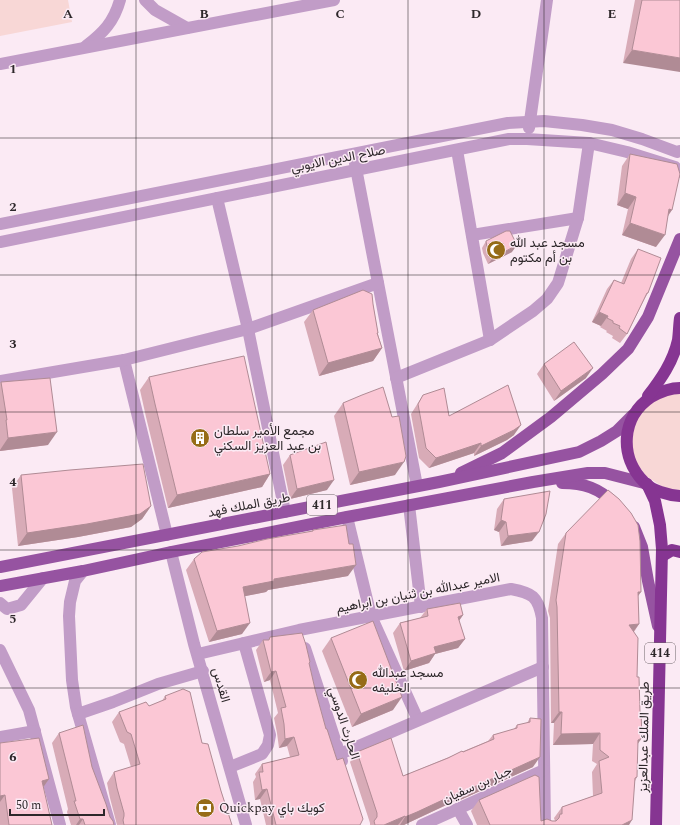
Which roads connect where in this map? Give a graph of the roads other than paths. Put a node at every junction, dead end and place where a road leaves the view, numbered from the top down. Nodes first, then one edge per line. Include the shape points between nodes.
1 (120, 0) edge
2 (145, 0) edge
3 (334, 0) edge
4 (547, 0) edge
5 (187, 28) junction
6 (84, 48) junction
7 (0, 64) edge
8 (530, 121) junction
9 (527, 139) junction
10 (589, 143) junction
11 (457, 150) junction
12 (680, 151) edge
13 (353, 154) junction
14 (356, 170) junction
15 (680, 172) edge
16 (217, 198) junction
17 (578, 218) junction
18 (0, 224) edge
19 (472, 235) junction
20 (680, 239) edge
21 (0, 242) edge
22 (378, 283) junction
23 (680, 326) edge
24 (248, 329) junction
25 (490, 340) junction
26 (124, 360) junction
27 (396, 378) junction
28 (0, 381) edge
29 (680, 388) edge
30 (644, 402) junction
31 (633, 415) junction
32 (438, 482) junction
33 (533, 482) junction
34 (646, 484) junction
35 (417, 486) junction
36 (680, 496) edge
37 (409, 505) junction
38 (285, 512) junction
39 (346, 517) junction
40 (167, 535) junction
41 (171, 552) junction
42 (680, 552) edge
43 (662, 556) junction
44 (0, 567) edge
45 (83, 571) junction
46 (43, 578) junction
47 (0, 586) edge
48 (0, 603) edge
49 (421, 607) junction
50 (371, 616) junction
51 (299, 630) junction
52 (661, 637) junction
53 (244, 643) junction
54 (0, 650) edge
55 (198, 654) junction
56 (543, 667) junction
57 (203, 670) junction
58 (78, 714) junction
59 (418, 720) junction
60 (35, 731) junction
61 (0, 737) edge
62 (340, 754) junction
63 (230, 767) junction
64 (544, 770) junction
65 (347, 775) edge
66 (458, 809) junction
67 (60, 825) edge
68 (110, 825) edge
69 (246, 825) edge
70 (422, 825) edge
71 (467, 825) edge
72 (545, 825) edge
73 (656, 825) edge

1 - 6 street via 110,23
2 - 5 street via 155,10
3 - 5 street
4 - 8 street
5 - 6 street
6 - 7 street
8 - 9 street
8 - 12 street, صلاح الدين الايوبي via 612,130
8 - 13 street, صلاح الدين الايوبي via 508,123
9 - 10 street, صلاح الدين الايوبي
9 - 11 street, صلاح الدين الايوبي via 509,139
10 - 15 street, صلاح الدين الايوبي via 675,167
10 - 17 street
11 - 14 street, صلاح الدين الايوبي
11 - 19 street
13 - 14 street
13 - 18 street, صلاح الدين الايوبي
14 - 16 street, صلاح الدين الايوبي
14 - 22 street
16 - 21 street, صلاح الدين الايوبي
16 - 24 street
17 - 19 street
17 - 25 street via 558,283 533,311
19 - 25 street
20 - 32 main road via 648,317 628,349 551,417 502,453
22 - 24 street
22 - 27 street
23 - 30 highway via 678,341 665,373
24 - 26 street
24 - 38 street
25 - 27 street
26 - 28 street
26 - 40 street
27 - 35 street
29 - 30 highway via 659,392
30 - 31 highway
31 - 32 main road, طريق الملك فهد / 411 via 617,431 579,452
31 - 34 highway, طريق الملك عبدالعزيز via 627,432 627,451 633,468
32 - 35 main road, طريق الملك فهد / 411
33 - 34 main road, 411 via 588,473 605,473
33 - 37 main road, 411
33 - 52 main road via 574,483 591,487 608,496 625,514 642,547
34 - 36 highway via 660,492
34 - 43 highway, طريق الملك عبدالعزيز / 414 via 655,501
35 - 38 main road, طريق الملك فهد / 411
37 - 39 main road, 411
37 - 49 street
38 - 40 main road, طريق الملك فهد / 411
39 - 41 main road, 411
39 - 50 street
40 - 44 main road, طريق الملك فهد / 411
41 - 45 main road, 411
41 - 55 street, القدس
42 - 43 highway via 672,550
43 - 52 highway, طريق الملك عبدالعزيز / 414
45 - 46 main road, 411
45 - 58 street via 75,582 69,616 72,680
46 - 47 main road, 411
46 - 48 street via 21,605 7,609
49 - 50 street, الامير عبدالله بن ثنيان بن ابراهيم
49 - 56 street, الامير عبدالله بن ثنيان بن ابراهيم via 511,589 523,591 533,596 540,607
50 - 51 street, الامير عبدالله بن ثنيان بن ابراهيم
50 - 59 street
51 - 53 street, الامير عبدالله بن ثنيان بن ابراهيم
51 - 62 street, الحارث الدوسي
52 - 73 highway, طريق الملك عبدالعزيز / 414
53 - 55 street, الامير عبدالله بن ثنيان بن ابراهيم
53 - 63 street via 270,735 268,745 262,754
54 - 60 street via 29,710
55 - 57 street, القدس
56 - 59 street
56 - 64 street, الامير عبدالله بن ثنيان بن ابراهيم
57 - 58 street
57 - 63 street, القدس
58 - 68 street
59 - 62 street
60 - 61 street
60 - 67 street
62 - 65 street, الحارث الدوسي
63 - 69 street, القدس
64 - 66 street, جبار بن سفيان
64 - 72 street, الامير عبدالله بن ثنيان بن ابراهيم
66 - 70 street, جبار بن سفيان
66 - 71 street

